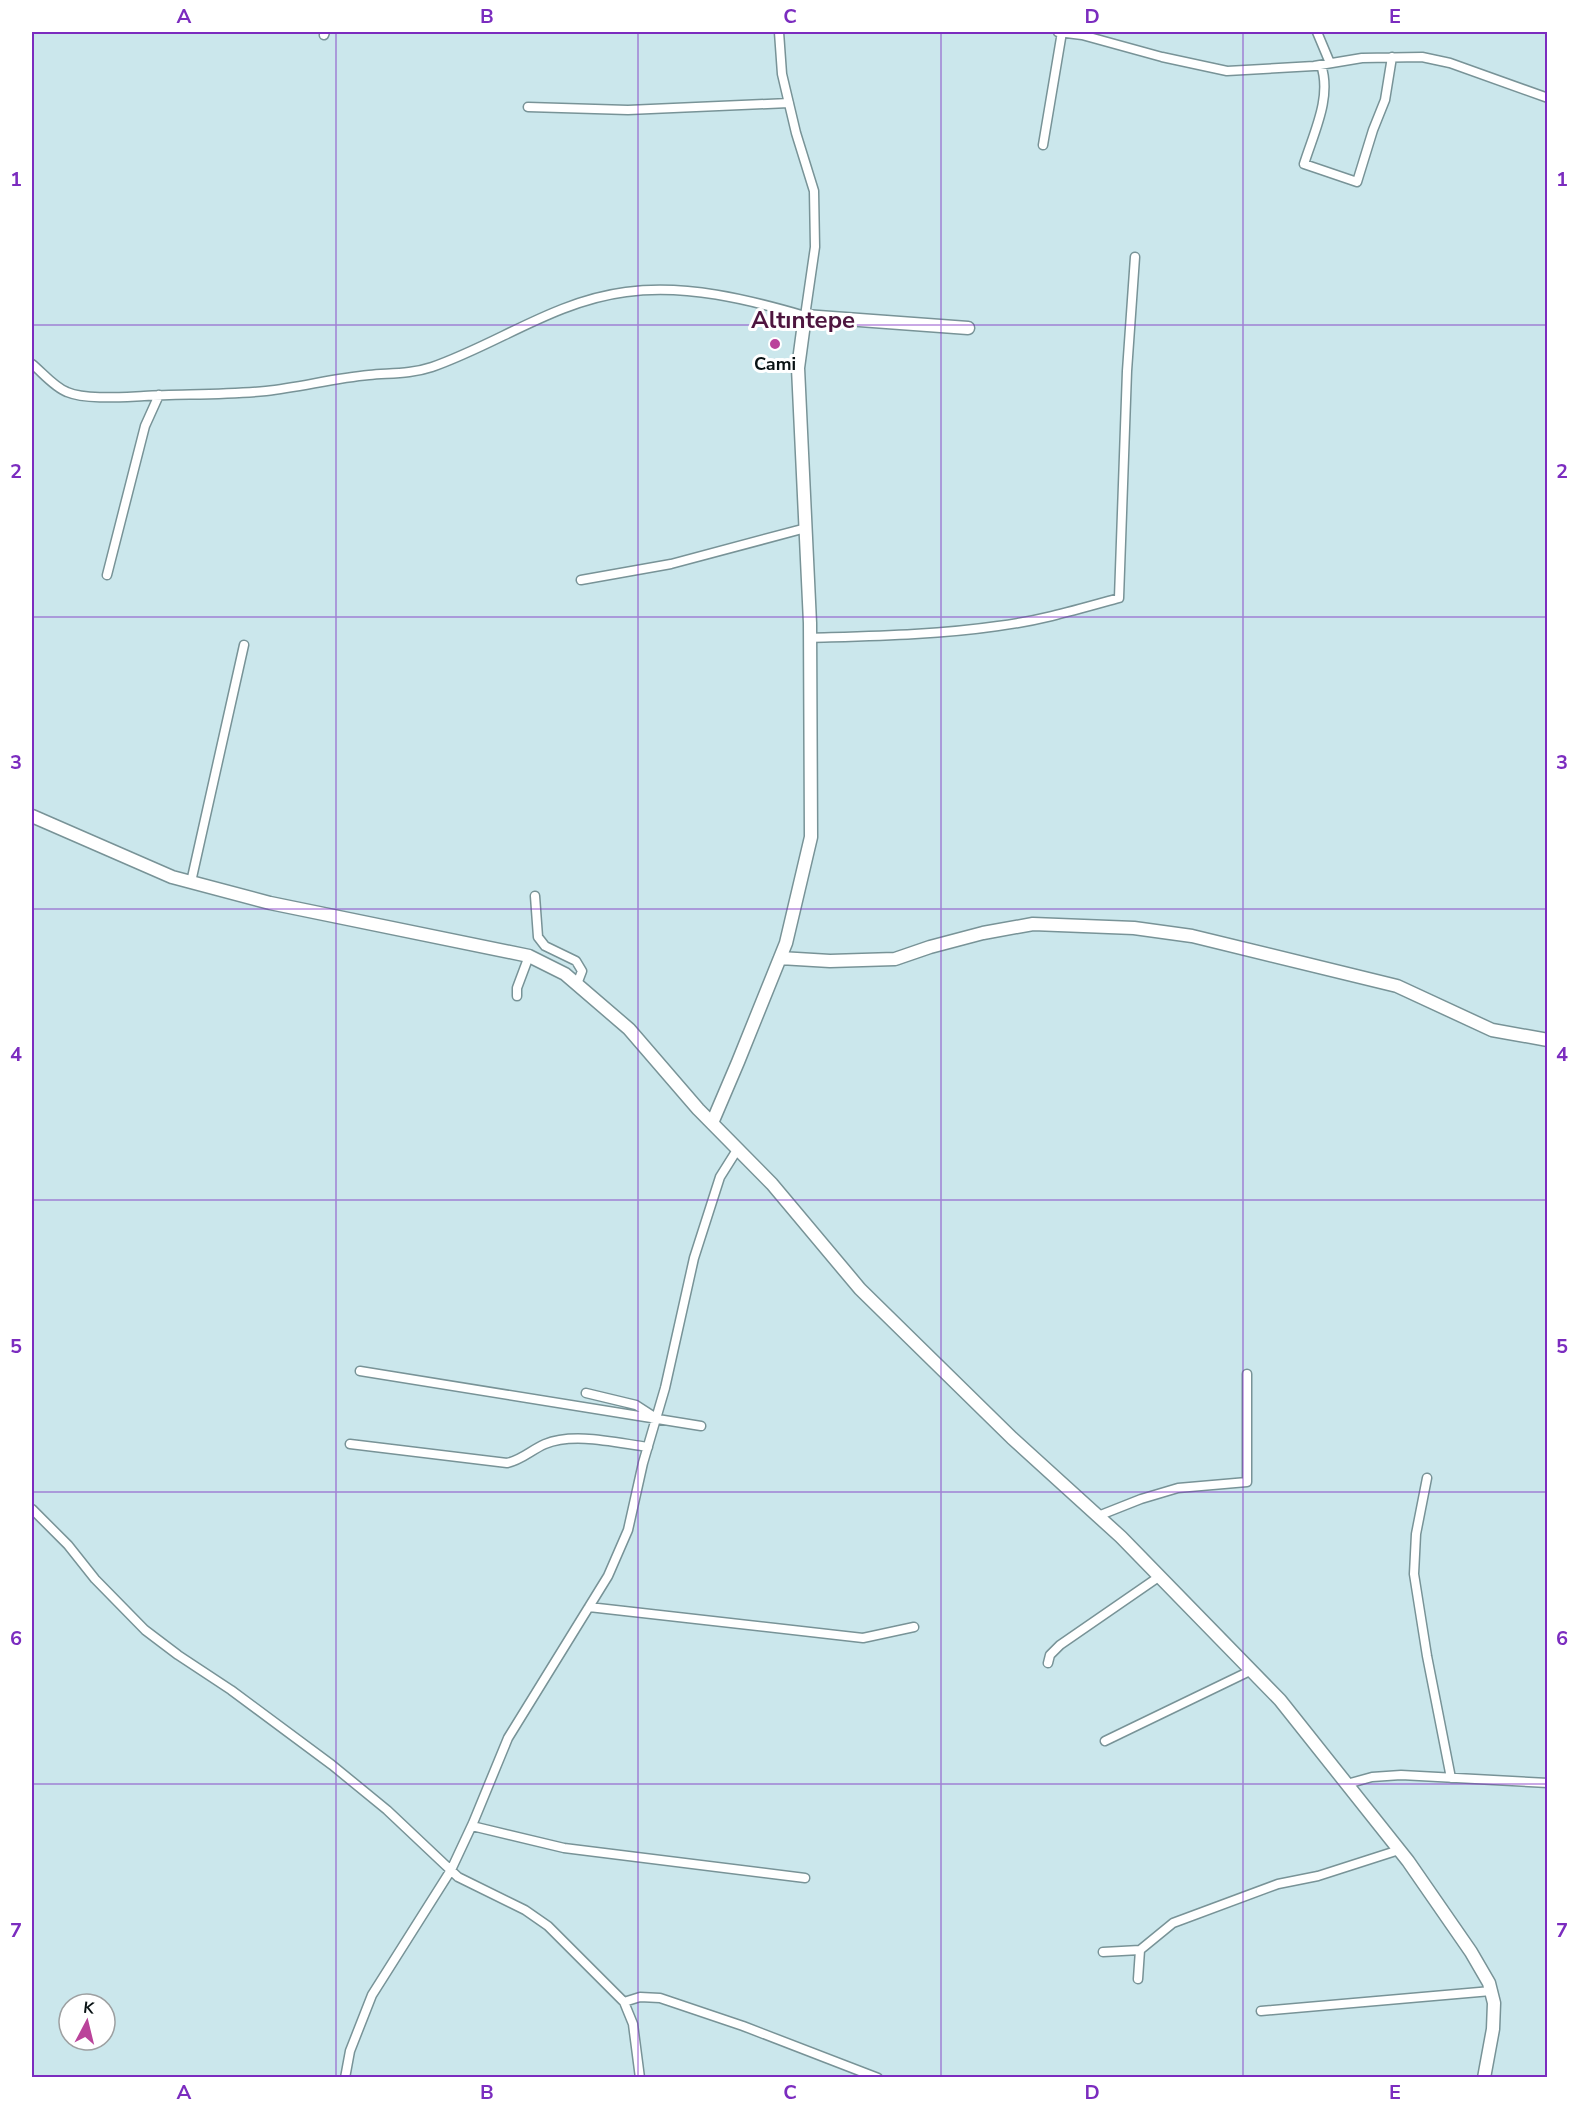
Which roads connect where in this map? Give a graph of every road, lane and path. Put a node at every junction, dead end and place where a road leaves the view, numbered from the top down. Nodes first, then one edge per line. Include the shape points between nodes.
1 (779, 32) edge
2 (1060, 32) edge
3 (1317, 32) edge
4 (1392, 57) junction
5 (1325, 64) junction
6 (1548, 99) edge
7 (789, 103) junction
8 (528, 107) dead end
9 (1043, 145) dead end
10 (1135, 256) dead end
11 (805, 316) junction
12 (968, 328) dead end
13 (32, 364) edge
14 (159, 395) junction
15 (806, 528) junction
16 (107, 575) dead end
17 (580, 580) dead end
18 (810, 638) junction
19 (244, 645) dead end
20 (32, 816) edge
21 (190, 882) junction
22 (535, 897) dead end
23 (529, 956) junction
24 (780, 958) junction
25 (577, 984) junction
26 (517, 996) dead end
27 (1548, 1040) edge
28 (712, 1123) junction
29 (737, 1150) junction
30 (360, 1371) dead end
31 (1247, 1374) dead end
32 (586, 1393) dead end
33 (656, 1419) junction
34 (701, 1426) dead end
35 (350, 1444) dead end
36 (648, 1447) junction
37 (1427, 1478) dead end
38 (32, 1509) edge
39 (1098, 1516) junction
40 (1160, 1576) junction
41 (589, 1607) junction
42 (914, 1627) dead end
43 (1048, 1663) dead end
44 (1252, 1670) junction
45 (1105, 1741) dead end
46 (1451, 1778) junction
47 (1347, 1784) junction
48 (1548, 1784) edge
49 (472, 1826) junction
50 (1399, 1850) junction
51 (451, 1870) junction
52 (805, 1878) dead end
53 (1140, 1950) junction
54 (1103, 1953) dead end
55 (1138, 1979) dead end
56 (1491, 1992) junction
57 (624, 2002) junction
58 (1262, 2011) dead end
59 (345, 2078) edge
60 (640, 2078) edge
61 (878, 2078) edge
62 (1484, 2078) edge

1 - 7 street
2 - 5 street via 1227,71
2 - 9 street
3 - 5 street
4 - 5 street
4 - 5 street via 1385,100 1357,182 1304,164 1326,92
4 - 6 street via 1422,57 1450,63
7 - 8 street via 628,110
7 - 11 street via 814,191 814,247
10 - 18 street via 1126,371 1119,598 999,626 911,635
11 - 12 street
11 - 14 street via 761,303 702,293 661,289 624,292 567,306 430,368 399,375 370,375 265,391
11 - 15 street via 798,368
13 - 14 street via 66,392 122,397
14 - 16 street via 145,426
15 - 17 street via 671,564
15 - 18 street
18 - 24 street via 811,837
19 - 21 street
20 - 21 street
21 - 23 street via 270,903
22 - 25 street via 538,937 545,946 576,962 582,971
23 - 25 street
23 - 26 street
24 - 27 street via 895,959 983,933 1033,924 1134,928 1192,936 1398,986 1492,1030
24 - 28 street
25 - 28 street via 630,1029
28 - 29 street
29 - 33 street via 720,1177 706,1215
29 - 39 street via 772,1184 860,1289
30 - 33 street
31 - 39 street via 1247,1482 1178,1488
32 - 33 street via 636,1405
33 - 34 street
33 - 36 street
35 - 36 street via 507,1463 518,1461 545,1444 569,1438
36 - 41 street via 628,1530
37 - 46 street via 1416,1534 1414,1575
38 - 51 street via 145,1630 332,1765
39 - 40 street
40 - 43 street via 1060,1645
40 - 44 street
41 - 42 street via 863,1638
41 - 49 street via 508,1738
44 - 45 street
44 - 47 street
46 - 47 street via 1401,1775
46 - 48 street
47 - 50 street
49 - 51 street
49 - 52 street via 564,1848
50 - 53 street via 1278,1884 1173,1923
50 - 56 street via 1471,1952
51 - 57 street via 548,1926
51 - 59 street via 372,1995 350,2051
53 - 54 street
53 - 55 street
56 - 58 street
56 - 62 street via 1493,2029
57 - 60 street via 633,2024
57 - 61 street via 640,1997 660,1998

